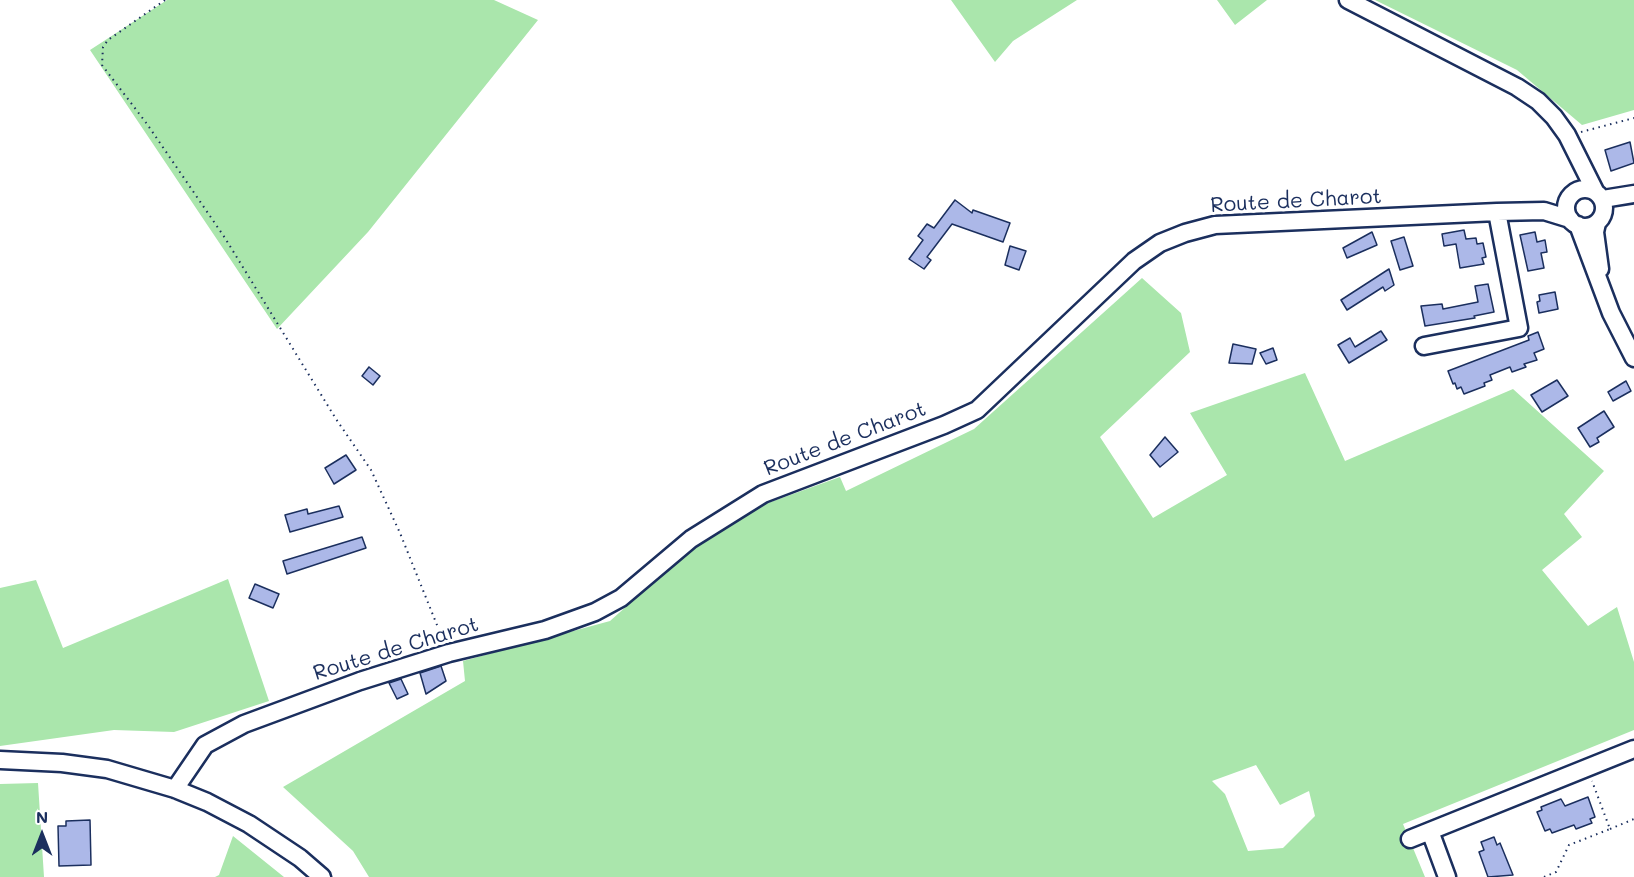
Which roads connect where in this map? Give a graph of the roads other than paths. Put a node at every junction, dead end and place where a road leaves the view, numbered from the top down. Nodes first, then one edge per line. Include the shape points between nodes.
1 (1348, 0) edge
2 (1574, 153) junction
3 (1634, 194) edge
4 (1599, 195) junction
5 (1572, 210) junction
6 (1497, 213) junction
7 (1597, 223) junction
8 (1601, 284) junction
9 (1424, 346) dead end
10 (1634, 358) edge
11 (1634, 749) edge
12 (0, 760) edge
13 (175, 789) junction
14 (1430, 831) junction
15 (1410, 839) dead end
16 (322, 877) edge
17 (1447, 877) edge

1 - 2 street via 1538,101 1567,135
2 - 4 street
2 - 5 street
3 - 4 street
4 - 5 street via 1584,189
4 - 7 street via 1604,211
5 - 6 street, Route de Charot
5 - 7 street via 1588,227
5 - 8 street
6 - 9 street via 1519,328
6 - 13 street, Route de Charot via 1215,225 1160,243 1134,261 977,410 763,494 692,539 621,598 595,612 545,630 449,653 360,681 222,734 205,745
7 - 8 street
8 - 10 street
11 - 14 street
12 - 13 street via 107,769
13 - 16 street via 249,824
14 - 15 street
14 - 17 street

